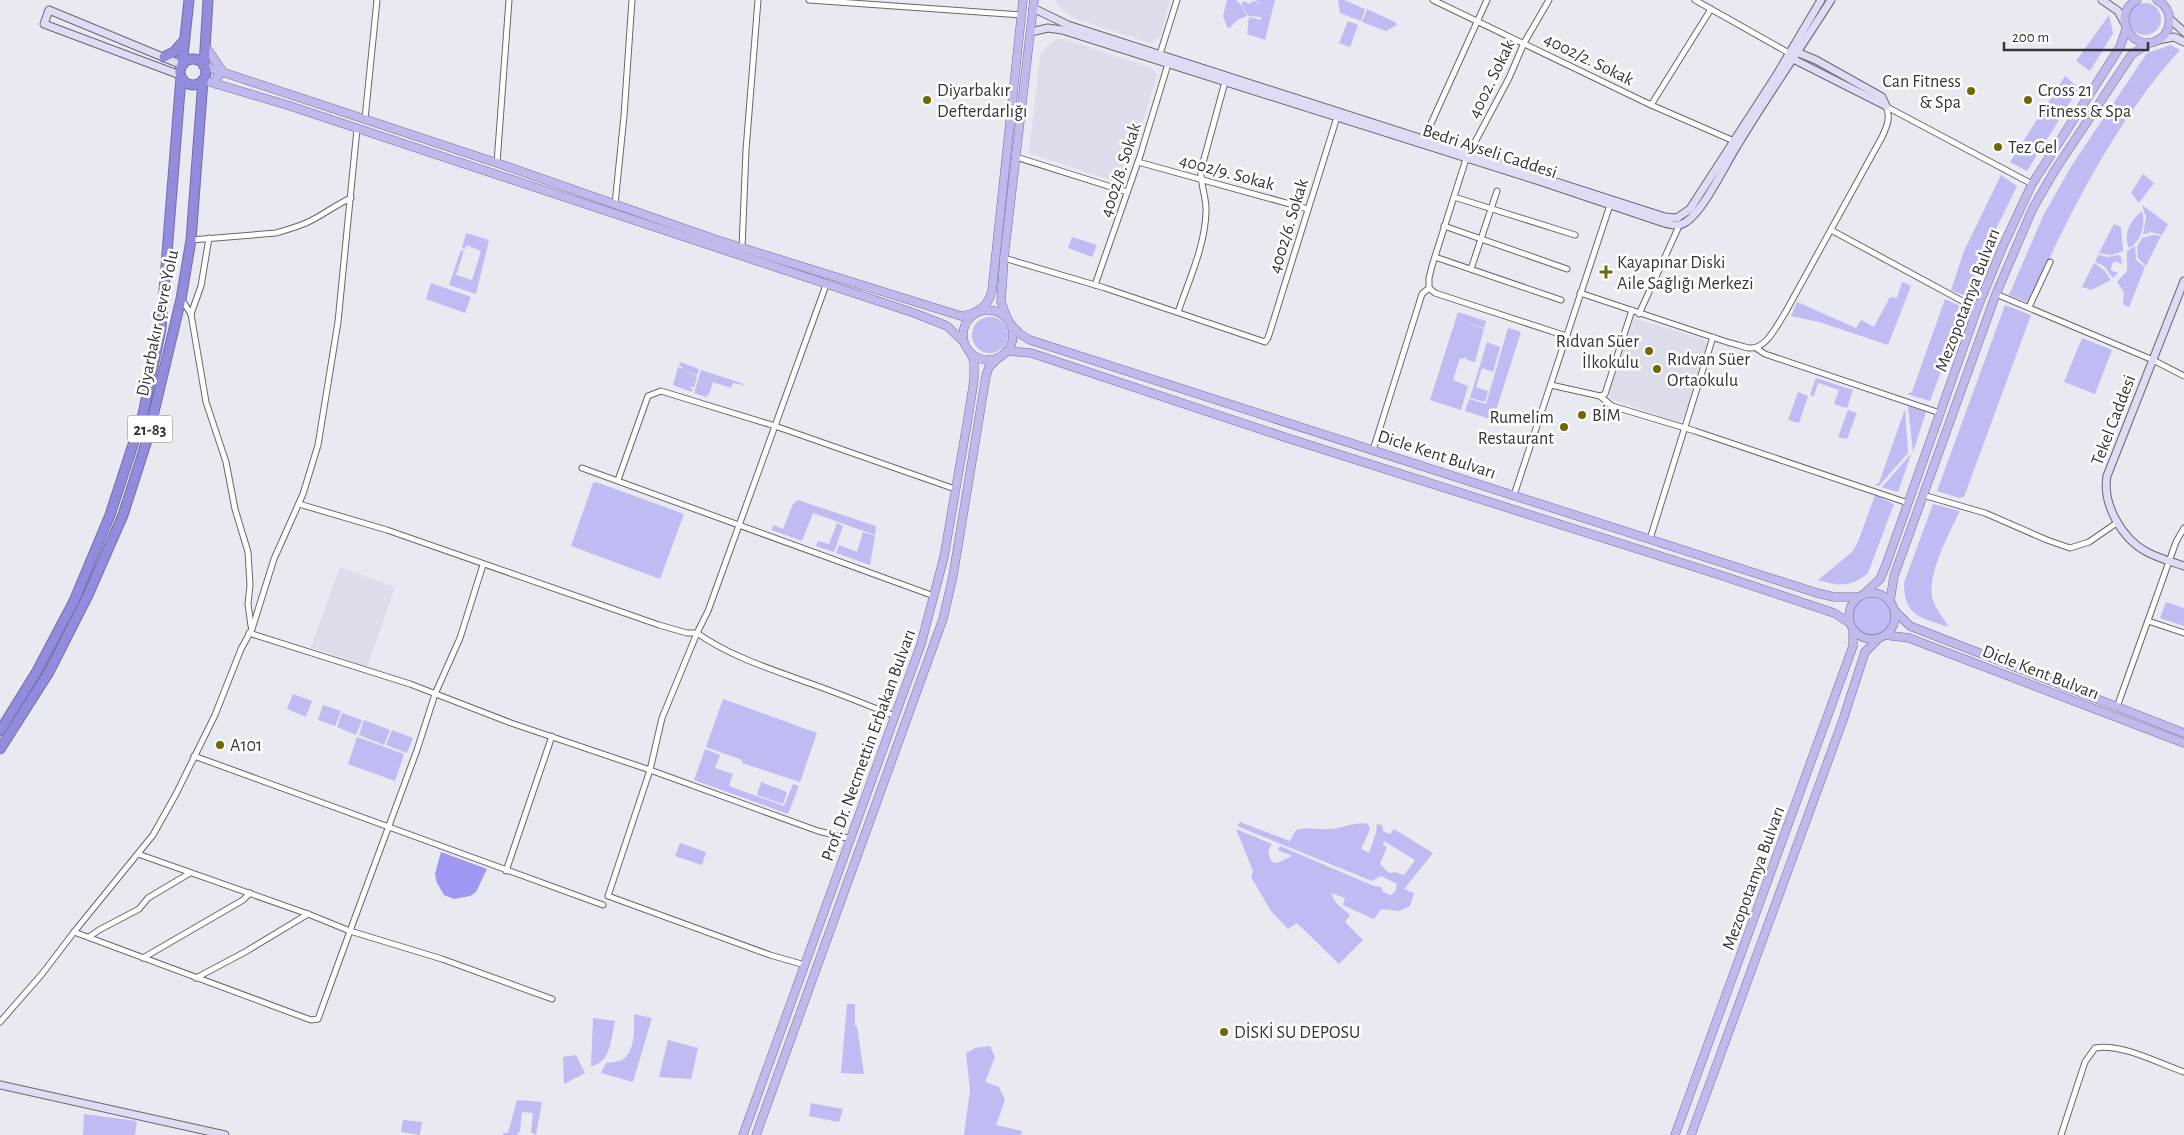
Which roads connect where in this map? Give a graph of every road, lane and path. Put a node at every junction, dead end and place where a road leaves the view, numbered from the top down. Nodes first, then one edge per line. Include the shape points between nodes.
1 (189, 0) edge
2 (208, 0) edge
3 (377, 0) edge
4 (509, 0) edge
5 (632, 0) edge
6 (758, 0) edge
7 (809, 0) edge
8 (1023, 0) edge
9 (1177, 0) edge
10 (1433, 0) edge
11 (1487, 0) edge
12 (1550, 0) edge
13 (1696, 0) edge
14 (1821, 0) edge
15 (1831, 0) edge
16 (2102, 0) edge
17 (2137, 0) edge
18 (2157, 0) edge
19 (2170, 0) edge
20 (1033, 4) edge
21 (1711, 9) junction
22 (2167, 10) junction
23 (1022, 15) junction
24 (2170, 19) junction
25 (1477, 21) junction
26 (2125, 26) junction
27 (1031, 32) junction
28 (2184, 32) edge
29 (183, 42) junction
30 (2154, 42) junction
31 (2184, 42) edge
32 (1524, 43) junction
33 (206, 47) junction
34 (1160, 54) junction
35 (1792, 54) junction
36 (164, 56) junction
37 (1168, 64) junction
38 (182, 65) junction
39 (204, 66) junction
40 (223, 72) junction
41 (180, 76) junction
42 (203, 80) junction
43 (1225, 82) junction
44 (216, 84) junction
45 (1651, 105) junction
46 (1886, 106) junction
47 (1337, 118) junction
48 (365, 119) junction
49 (356, 129) junction
50 (1424, 139) junction
51 (1734, 142) junction
52 (1467, 156) junction
53 (1016, 157) junction
54 (1138, 162) junction
55 (497, 163) junction
56 (1201, 179) junction
57 (2032, 184) junction
58 (1497, 191) dead end
59 (1127, 192) junction
60 (1454, 197) junction
61 (351, 198) junction
62 (615, 204) junction
63 (1610, 205) junction
64 (1308, 209) junction
65 (1491, 209) junction
66 (1444, 226) junction
67 (1679, 226) junction
68 (1831, 230) junction
69 (1575, 235) dead end
70 (210, 238) junction
71 (1481, 239) junction
72 (191, 240) junction
73 (742, 248) junction
74 (1435, 257) junction
75 (1004, 258) junction
76 (2050, 262) dead end
77 (1471, 269) junction
78 (1567, 269) dead end
79 (2184, 281) edge
80 (826, 285) junction
81 (1095, 285) junction
82 (1429, 288) junction
83 (1580, 294) junction
84 (1996, 294) junction
85 (181, 298) junction
86 (1560, 300) dead end
87 (2029, 307) junction
88 (1977, 308) junction
89 (1632, 310) junction
90 (1178, 312) junction
91 (976, 313) junction
92 (191, 314) junction
93 (1639, 314) junction
94 (1009, 322) junction
95 (1566, 336) junction
96 (1713, 337) junction
97 (963, 342) junction
98 (1756, 348) junction
99 (1008, 351) junction
100 (971, 354) junction
101 (998, 358) junction
102 (2153, 360) junction
103 (2184, 376) edge
104 (1551, 386) junction
105 (1600, 396) junction
106 (1940, 413) junction
107 (775, 426) junction
108 (1684, 428) junction
109 (1374, 450) junction
110 (582, 468) dead end
111 (618, 480) junction
112 (955, 489) junction
113 (1514, 495) junction
114 (1923, 495) junction
115 (1908, 503) junction
116 (299, 504) junction
117 (2118, 522) junction
118 (739, 524) junction
119 (2184, 528) edge
120 (1650, 539) junction
121 (2170, 561) junction
122 (483, 565) junction
123 (2184, 566) edge
124 (1862, 595) junction
125 (934, 596) junction
126 (1890, 601) junction
127 (1895, 611) junction
128 (2148, 621) junction
129 (1851, 626) junction
130 (251, 631) junction
131 (697, 633) junction
132 (2184, 633) edge
133 (1882, 637) junction
134 (435, 694) junction
135 (2117, 707) junction
136 (895, 716) junction
137 (0, 731) edge
138 (2184, 733) edge
139 (552, 736) junction
140 (2184, 743) edge
141 (0, 749) edge
142 (194, 756) junction
143 (650, 770) junction
144 (387, 828) junction
145 (851, 838) junction
146 (138, 854) junction
147 (506, 870) junction
148 (190, 872) junction
149 (250, 893) junction
150 (603, 905) dead end
151 (308, 914) junction
152 (350, 931) junction
153 (74, 932) junction
154 (89, 938) junction
155 (143, 958) junction
156 (805, 965) junction
157 (196, 978) junction
158 (552, 999) dead end
159 (0, 1022) edge
160 (2184, 1072) edge
161 (0, 1085) edge
162 (225, 1135) edge
163 (743, 1135) edge
164 (756, 1135) edge
165 (1675, 1135) edge
166 (1691, 1135) edge
167 (2061, 1135) edge

1 - 29 highway
2 - 33 highway
3 - 48 street
4 - 55 street
5 - 62 street
6 - 73 street
7 - 23 street
8 - 23 main road
9 - 34 street
10 - 25 street, 4002/2. Sokak
11 - 25 street
12 - 32 street, 4002. Sokak
13 - 21 street
14 - 35 main road, Bedri Ayseli Caddesi
15 - 35 main road, Bedri Ayseli Caddesi
16 - 26 main road via 2118,11
17 - 26 main road, Mezopotamya Bulvarı via 2128,8
18 - 22 main road
19 - 22 main road
20 - 27 main road
20 - 34 main road, Bedri Ayseli Caddesi via 1068,25
21 - 35 street
21 - 45 street
22 - 24 main road
23 - 91 main road via 992,291 986,305
24 - 28 main road
24 - 30 main road via 2167,31
25 - 32 street, 4002/2. Sokak
25 - 50 street
26 - 30 main road via 2136,40
26 - 57 main road, Mezopotamya Bulvarı via 2120,47
27 - 37 main road, Bedri Ayseli Caddesi via 1048,28 1062,30
27 - 53 main road
29 - 36 highway via 174,52
29 - 38 highway
30 - 31 main road via 2174,37
30 - 84 main road, Mezopotamya Bulvarı via 2132,54 2054,170
32 - 45 street, 4002/2. Sokak
32 - 52 street, 4002. Sokak
33 - 39 highway
33 - 40 main road
34 - 50 main road, Bedri Ayseli Caddesi
35 - 46 main road
35 - 51 main road, Bedri Ayseli Caddesi
35 - 67 main road, Bedri Ayseli Caddesi via 1694,215
36 - 38 main road
36 - 41 main road via 49,10 44,24
37 - 43 main road, Bedri Ayseli Caddesi
37 - 54 street, 4002/8. Sokak
38 - 39 highway via 192,59
38 - 41 highway
39 - 40 main road
39 - 42 highway
40 - 44 main road via 217,77
40 - 48 main road
41 - 42 highway via 191,85
41 - 137 highway, Diyarbakır Çevre Yolu / 21-83 via 161,329 143,414 110,515 74,601
42 - 44 main road
42 - 72 highway, Diyarbakır Çevre Yolu / 21-83
43 - 47 main road, Bedri Ayseli Caddesi
43 - 56 street
44 - 49 main road
45 - 51 street, 4002/2. Sokak
46 - 57 street
46 - 68 street via 1888,123 1882,137
47 - 52 main road, Bedri Ayseli Caddesi
47 - 64 street, 4002/6. Sokak
48 - 55 main road
49 - 61 street
49 - 80 main road
50 - 52 main road, Bedri Ayseli Caddesi
51 - 52 main road, Bedri Ayseli Caddesi via 1690,209 1678,218
52 - 60 street, 4002. Sokak
52 - 63 main road, Bedri Ayseli Caddesi
53 - 59 street
53 - 75 main road
54 - 56 street, 4002/9. Sokak
54 - 59 street, 4002/8. Sokak
55 - 62 main road
56 - 64 street, 4002/9. Sokak
56 - 90 street via 1206,226
57 - 88 main road, Mezopotamya Bulvarı
58 - 65 street
59 - 81 street, 4002/8. Sokak
60 - 65 street
60 - 66 street, 4002. Sokak
61 - 70 street via 307,223 276,233
61 - 116 street via 330,375 318,444
62 - 73 main road
63 - 67 main road, Bedri Ayseli Caddesi
63 - 83 street
64 - 90 street, 4002/6. Sokak via 1265,342
65 - 69 street
65 - 71 street
66 - 71 street
66 - 74 street, 4002. Sokak
67 - 93 street
68 - 88 street
68 - 98 street via 1785,313 1766,340
70 - 72 street
70 - 92 street via 201,286
71 - 77 street
71 - 78 street
72 - 85 highway, Diyarbakır Çevre Yolu / 21-83
73 - 91 main road via 951,314
74 - 77 street
74 - 82 street, 4002. Sokak
75 - 81 street
75 - 94 main road via 1001,302
76 - 87 street
77 - 86 street
79 - 102 main road, Tekel Caddesi
80 - 97 main road via 931,319 955,332
80 - 107 street
81 - 90 street
82 - 95 street via 1435,293
82 - 109 street, 4002. Sokak via 1422,294
83 - 89 street
83 - 95 street
84 - 87 street
84 - 114 main road, Mezopotamya Bulvarı
85 - 92 street
85 - 141 highway, Diyarbakır Çevre Yolu / 21-83 via 148,437 123,514 88,595 49,672
87 - 102 street
88 - 106 main road, Mezopotamya Bulvarı
89 - 93 street
89 - 105 street via 1605,394
91 - 94 main road via 992,310
91 - 97 main road via 965,325
92 - 130 street via 206,402 226,462 248,552
93 - 96 street
94 - 99 main road via 1013,338
94 - 109 main road, Dicle Kent Bulvarı via 1030,340
95 - 104 street
96 - 98 street
96 - 108 street
97 - 100 main road
98 - 106 street via 1765,354
99 - 101 main road
99 - 129 main road, Dicle Kent Bulvarı via 1031,353 1284,438 1717,574 1834,613
100 - 101 main road via 984,360
100 - 112 main road, Prof. Dr. Necmettin Erbakan Bulvarı via 974,380
101 - 164 main road, Prof. Dr. Necmettin Erbakan Bulvarı via 986,376 943,619
102 - 103 street
102 - 117 main road, Tekel Caddesi via 2107,476 2107,498
104 - 105 street
104 - 113 street
105 - 108 street via 1612,406
106 - 115 main road, Mezopotamya Bulvarı
107 - 111 street via 656,392 648,396
107 - 112 street
107 - 118 street
108 - 115 street
108 - 120 street
109 - 113 main road, Dicle Kent Bulvarı
110 - 111 street
111 - 118 street
112 - 125 main road, Prof. Dr. Necmettin Erbakan Bulvarı
113 - 120 main road, Dicle Kent Bulvarı
114 - 117 street via 1985,513 2070,548 2089,542
114 - 126 main road, Mezopotamya Bulvarı via 1894,576
115 - 124 main road, Mezopotamya Bulvarı via 1880,579
116 - 122 street via 387,530
116 - 130 street via 274,559
117 - 121 main road, Tekel Caddesi via 2126,536 2146,552
118 - 125 street
118 - 131 street
119 - 121 street
120 - 124 main road, Dicle Kent Bulvarı via 1817,593
121 - 123 main road, Tekel Caddesi
121 - 128 street
122 - 131 street via 659,625
122 - 134 street via 460,638
124 - 126 main road via 1879,593
124 - 129 main road via 1850,608
125 - 136 main road, Prof. Dr. Necmettin Erbakan Bulvarı
126 - 127 main road
127 - 133 main road via 1894,625
127 - 135 main road, Dicle Kent Bulvarı via 1910,626
128 - 132 street
128 - 135 street
129 - 133 main road via 1865,638
129 - 165 main road, Mezopotamya Bulvarı via 1853,646
130 - 134 street
130 - 142 street via 215,716
131 - 136 street via 754,663
131 - 143 street via 662,718
133 - 140 main road, Dicle Kent Bulvarı via 1909,638
133 - 166 main road, Mezopotamya Bulvarı via 1865,652
134 - 139 street
134 - 144 street
135 - 138 main road, Dicle Kent Bulvarı
136 - 145 main road, Prof. Dr. Necmettin Erbakan Bulvarı
139 - 143 street
139 - 147 street
142 - 144 street
142 - 146 street via 153,835
143 - 145 street via 818,831
143 - 156 street via 608,896
144 - 147 street
144 - 152 street
145 - 156 main road, Prof. Dr. Necmettin Erbakan Bulvarı
146 - 148 street
146 - 153 street
147 - 150 street
148 - 149 street
148 - 154 street via 148,898 139,909
149 - 151 street
149 - 155 street
151 - 152 street
151 - 157 street
152 - 157 street via 320,1017 315,1021
152 - 158 street via 442,959
153 - 154 street
153 - 159 street
154 - 155 street
155 - 157 street
156 - 163 main road, Prof. Dr. Necmettin Erbakan Bulvarı
160 - 167 street via 2118,1049 2095,1048 2085,1062
161 - 162 main road

